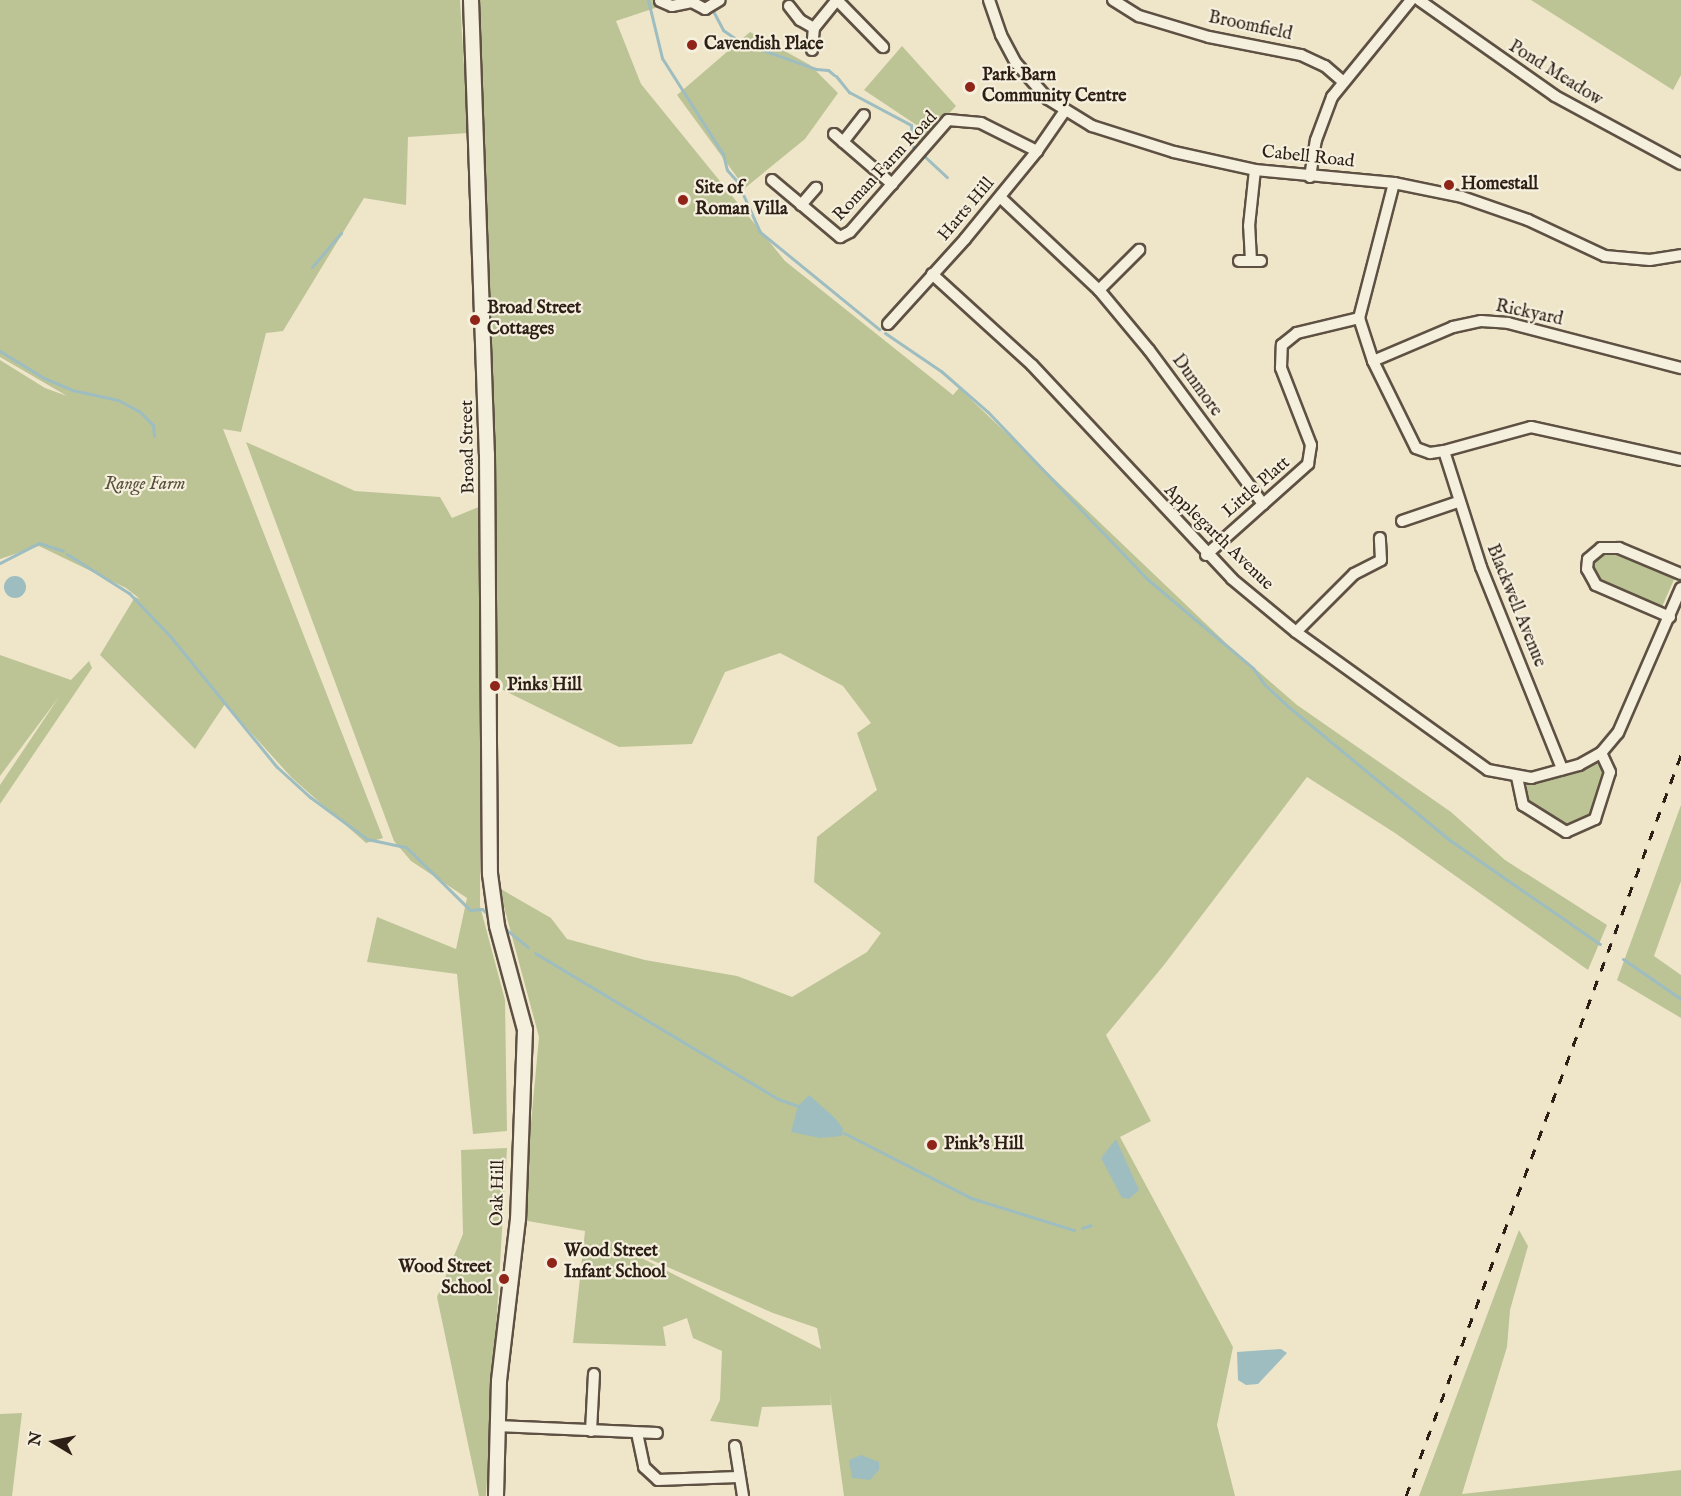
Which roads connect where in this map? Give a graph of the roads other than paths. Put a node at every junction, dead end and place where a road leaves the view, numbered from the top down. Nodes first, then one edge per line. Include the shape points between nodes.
1 (471, 0) edge
2 (720, 0) edge
3 (837, 0) edge
4 (989, 0) edge
5 (1113, 0) edge
6 (1411, 0) edge
7 (1419, 0) edge
8 (660, 1) edge
9 (789, 6) dead end
10 (814, 28) junction
11 (883, 47) dead end
12 (812, 50) dead end
13 (1342, 81) junction
14 (1064, 112) junction
15 (864, 115) dead end
16 (1037, 151) junction
17 (1681, 164) edge
18 (1255, 170) junction
19 (1310, 177) junction
20 (772, 180) dead end
21 (1394, 183) junction
22 (892, 184) junction
23 (816, 188) dead end
24 (1000, 197) junction
25 (801, 205) junction
26 (1140, 248) dead end
27 (1681, 255) edge
28 (1239, 261) dead end
29 (932, 274) junction
30 (1099, 290) junction
31 (1359, 318) junction
32 (888, 324) dead end
33 (1373, 361) junction
34 (1681, 368) edge
35 (1444, 451) junction
36 (1681, 460) edge
37 (1458, 502) junction
38 (1263, 504) junction
39 (1402, 521) dead end
40 (1380, 538) dead end
41 (1206, 555) junction
42 (1381, 560) junction
43 (1389, 568) dead end
44 (1681, 574) edge
45 (1681, 588) edge
46 (1670, 617) junction
47 (1296, 632) junction
48 (1601, 753) junction
49 (1562, 769) junction
50 (1517, 777) junction
51 (492, 894) joint
52 (594, 1374) dead end
53 (497, 1426) junction
54 (591, 1431) junction
55 (657, 1432) dead end
56 (637, 1433) junction
57 (735, 1446) dead end
58 (738, 1477) junction
59 (496, 1496) edge
60 (743, 1496) edge

1 - 51 street, Broad Street via 487,454
2 - 8 street via 705,9 692,2 672,6
3 - 10 street
3 - 11 street
4 - 14 street, Cabell Road via 1016,63
5 - 13 street, Broomfield via 1139,16 1209,37 1301,55 1325,66
6 - 13 street
7 - 17 street, Pond Meadow via 1555,96
9 - 10 street via 800,20
10 - 12 street
13 - 19 street via 1324,113
14 - 16 street, Harts Hill
14 - 18 street, Cabell Road via 1131,140
15 - 22 street via 838,138
16 - 22 street, Roman Farm Road via 981,123 948,120
16 - 24 street, Harts Hill
18 - 19 street, Cabell Road
18 - 28 street via 1249,226 1256,261
19 - 21 street, Cabell Road
20 - 25 street, Roman Farm Road
21 - 27 street, Cabell Road via 1488,204 1605,255 1650,260
21 - 31 street
22 - 25 street, Roman Farm Road via 850,232 840,237
23 - 25 street, Roman Farm Road
24 - 29 street, Harts Hill
24 - 30 street, Dunmore
26 - 30 street
29 - 32 street, Harts Hill
29 - 41 street, Applegarth Avenue via 1032,365
30 - 38 street, Dunmore via 1149,350
31 - 33 street
31 - 38 street, Little Platt via 1297,333 1282,345 1281,368 1311,454 1302,473
33 - 34 street, Rickyard via 1453,327 1481,321 1508,323
33 - 35 street via 1416,448 1430,453
35 - 36 street via 1531,427
35 - 37 street, Blackwell Avenue
37 - 39 street
37 - 49 street, Blackwell Avenue
38 - 41 street, Little Platt
40 - 42 street
41 - 47 street, Applegarth Avenue
42 - 43 street
42 - 47 street via 1354,574
44 - 46 street via 1619,548 1601,548 1588,559 1587,568 1596,585
45 - 46 street, Applegarth Avenue
46 - 48 street, Applegarth Avenue via 1618,733
47 - 50 street, Applegarth Avenue via 1488,770
48 - 49 street, Applegarth Avenue
48 - 50 street via 1610,772 1595,819 1566,832 1524,805
49 - 50 street, Applegarth Avenue
51 - 53 street, Oak Hill via 523,1017 525,1040 518,1219
52 - 54 street
53 - 54 street
53 - 59 street, Oak Hill
54 - 56 street
55 - 56 street
56 - 58 street via 644,1467 658,1480
57 - 58 street
58 - 60 street

